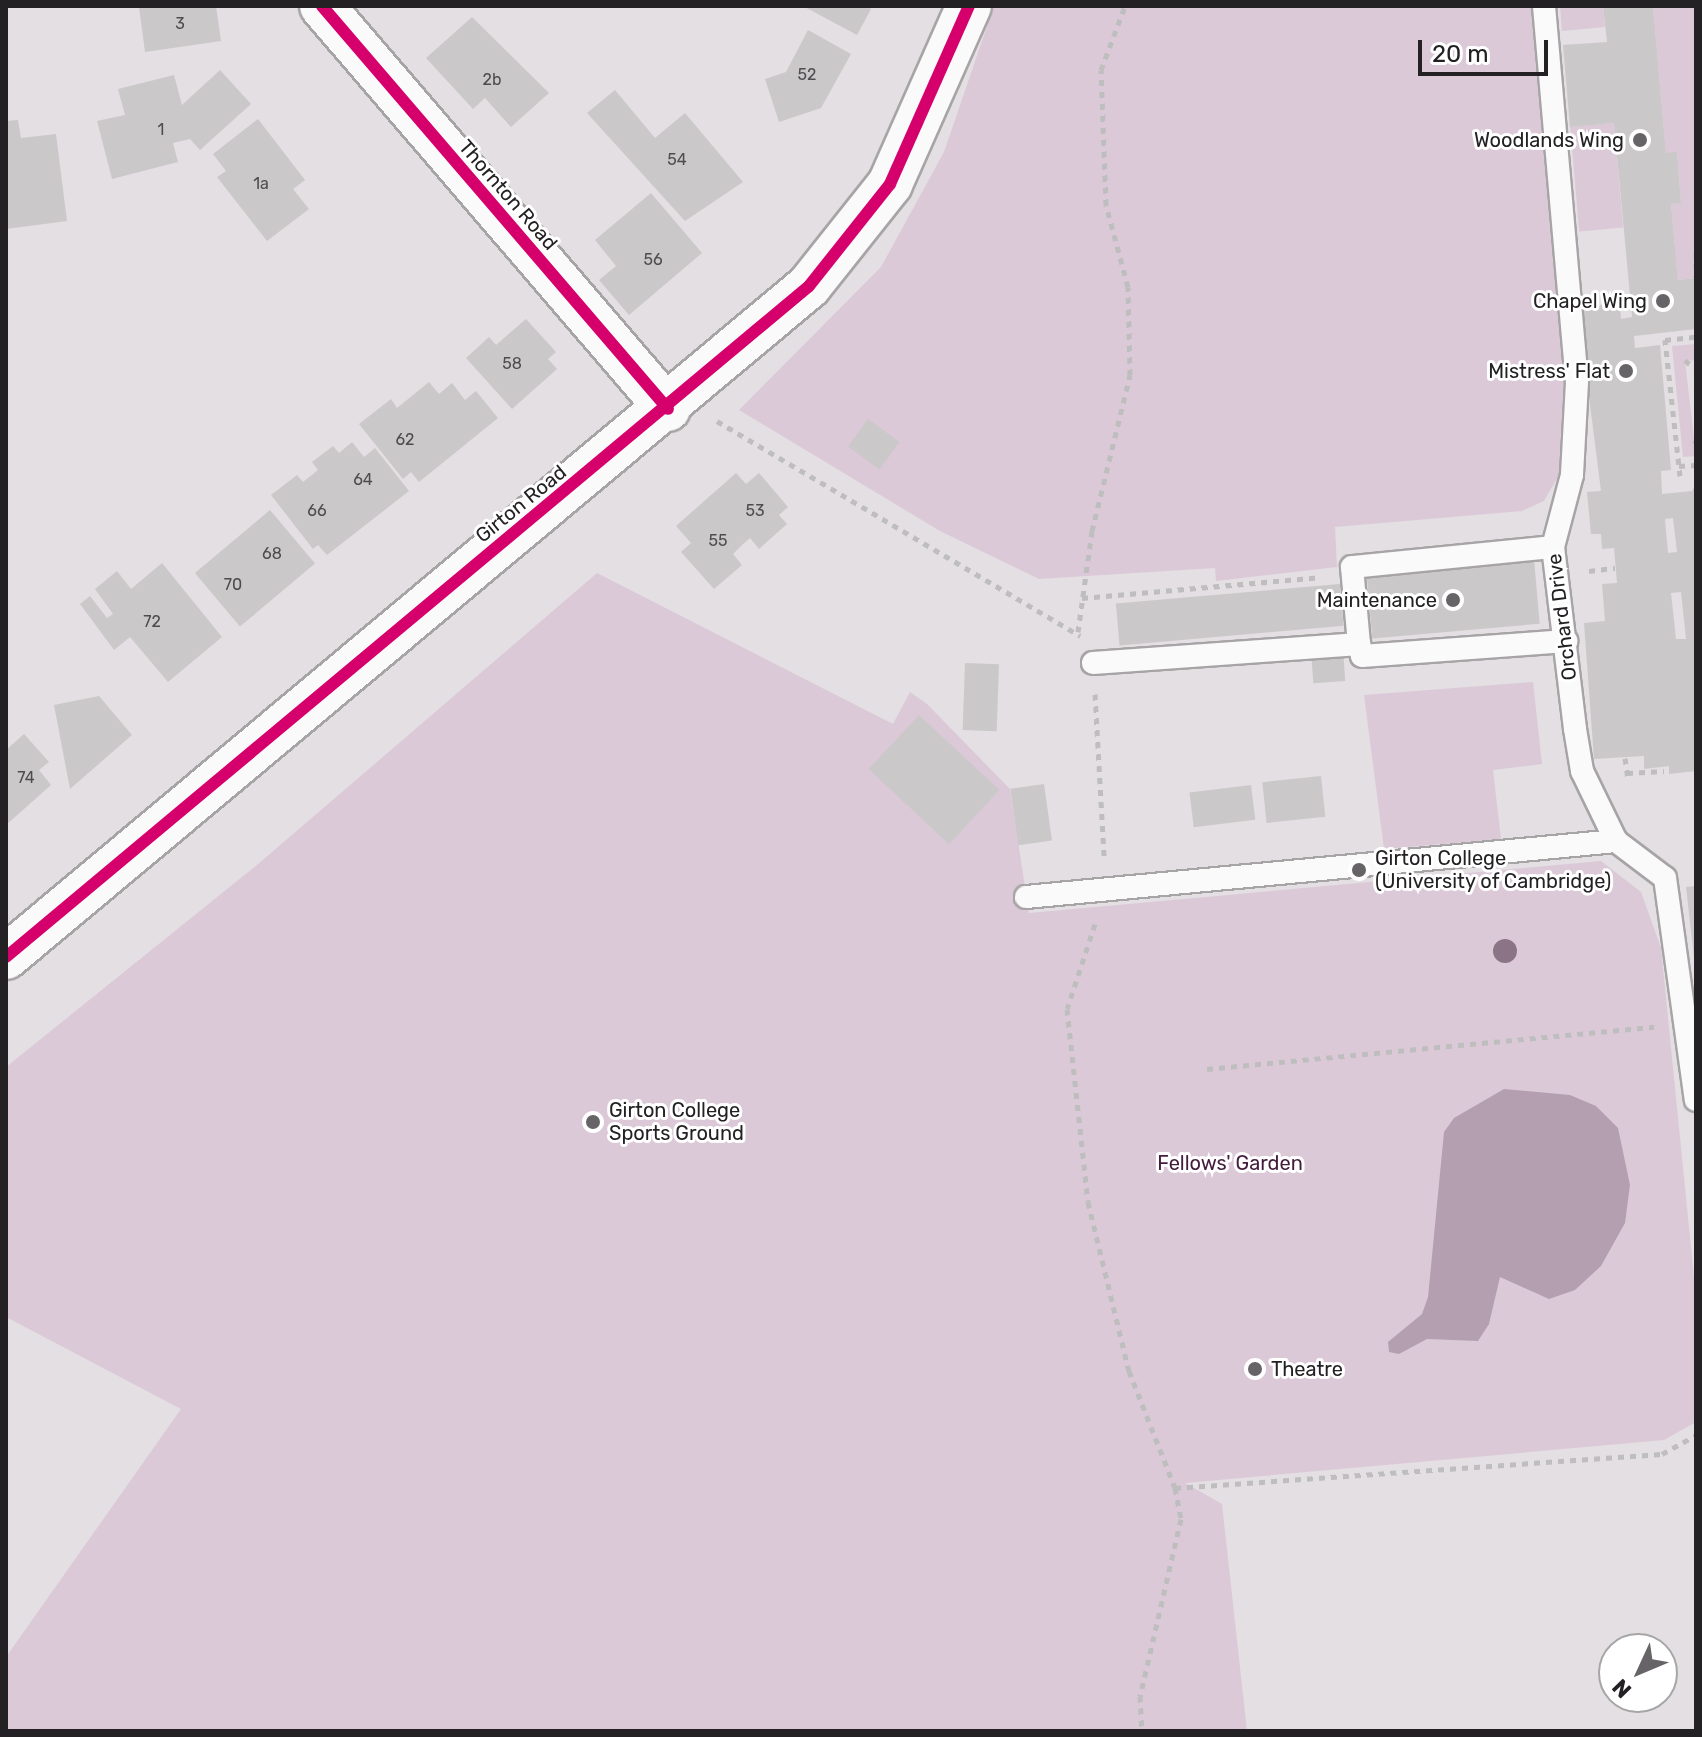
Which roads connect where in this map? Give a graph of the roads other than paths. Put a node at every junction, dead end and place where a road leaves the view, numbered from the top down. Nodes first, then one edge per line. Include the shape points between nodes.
1 (322, 6) edge
2 (969, 6) edge
3 (1544, 6) edge
4 (668, 409) junction
5 (1553, 547) junction
6 (1566, 641) junction
7 (1359, 644) junction
8 (1093, 663) road end
9 (1616, 841) junction
10 (1026, 897) dead end
11 (6, 957) edge
12 (1696, 1100) edge

1 - 4 street, Thornton Road
2 - 4 street, Girton Road via 890,184 809,286
3 - 5 lane, Orchard Drive via 1577,382 1572,475
4 - 11 street, Girton Road
5 - 6 lane, Orchard Drive
5 - 7 lane via 1352,567
6 - 7 lane via 1362,656
6 - 9 lane, Orchard Drive via 1582,771
7 - 8 lane
9 - 10 lane
9 - 12 lane, Orchard Drive via 1665,878

